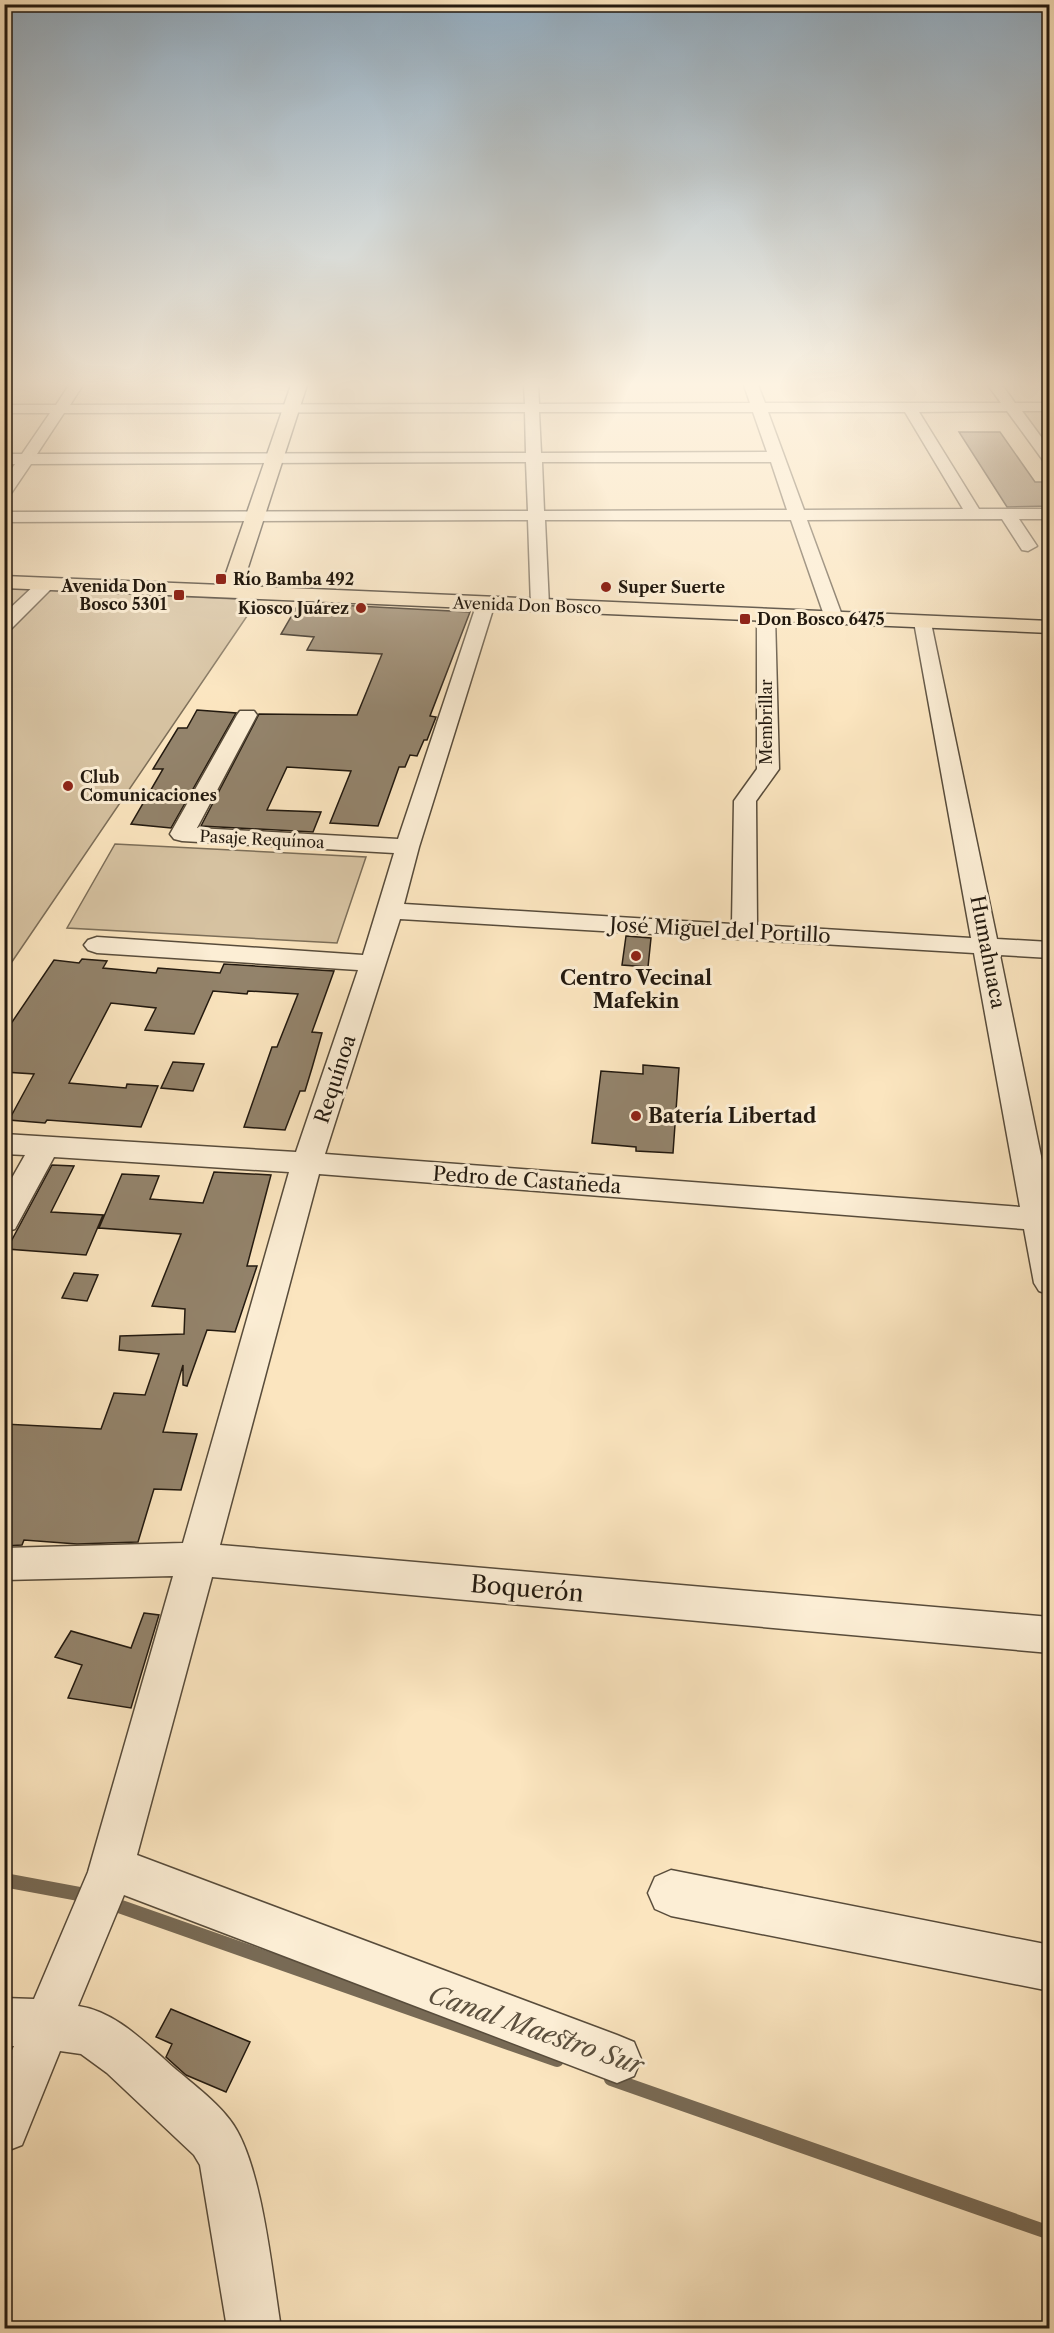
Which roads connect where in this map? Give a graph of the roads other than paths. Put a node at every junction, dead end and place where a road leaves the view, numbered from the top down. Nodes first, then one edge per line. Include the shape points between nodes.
1 (271, 494) edge
2 (536, 494) edge
3 (790, 494) edge
4 (962, 494) edge
5 (797, 514) junction
6 (974, 514) junction
7 (1007, 514) junction
8 (1050, 514) edge
9 (4, 517) edge
10 (536, 517) junction
11 (264, 518) junction
12 (1028, 546) dead end
13 (262, 550) dead end
14 (256, 572) dead end
15 (4, 582) edge
16 (46, 584) junction
17 (240, 593) junction
18 (486, 603) junction
19 (540, 606) junction
20 (766, 615) junction
21 (834, 618) junction
22 (923, 622) junction
23 (4, 625) edge
24 (1050, 627) edge
25 (247, 715) dead end
26 (407, 847) junction
27 (390, 912) junction
28 (744, 930) junction
29 (97, 945) dead end
30 (987, 946) junction
31 (1050, 950) edge
32 (372, 963) junction
33 (4, 1144) edge
34 (44, 1147) junction
35 (307, 1163) junction
36 (1044, 1220) edge
37 (4, 1221) edge
38 (1050, 1283) edge
39 (198, 1559) junction
40 (4, 1564) edge
41 (1050, 1635) edge
42 (111, 1871) junction
43 (671, 1893) dead end
44 (1050, 1968) edge
45 (26, 2023) edge
46 (617, 2059) dead end
47 (4, 2127) edge
48 (254, 2328) edge

1 - 11 main road
2 - 10 street
3 - 5 street
4 - 6 street
5 - 6 street
5 - 10 street
5 - 21 street
6 - 7 street
7 - 8 street
7 - 12 street
9 - 11 street
10 - 11 street
10 - 19 street
11 - 13 main road
11 - 17 main road
14 - 17 main road
15 - 16 main road, Avenida Don Bosco
16 - 17 main road, Avenida Don Bosco
16 - 23 street
17 - 18 main road, Avenida Don Bosco
18 - 19 main road, Avenida Don Bosco
18 - 26 street, Requínoa
19 - 20 main road, Avenida Don Bosco
20 - 21 main road, Avenida Don Bosco
20 - 28 street, Membrillar via 768,769 745,801
21 - 22 main road, Avenida Don Bosco
22 - 24 main road, Avenida Don Bosco
22 - 30 street, Humahuaca
25 - 26 street, Pasaje Requínoa via 182,834
26 - 27 street, Requínoa
27 - 28 street, José Miguel del Portillo
27 - 32 street, Requínoa
28 - 30 street, José Miguel del Portillo
29 - 32 street
30 - 31 street, José Miguel del Portillo
30 - 36 street, Humahuaca
32 - 35 street, Requínoa
33 - 34 street, Pedro de Castañeda
34 - 35 street, Pedro de Castañeda
34 - 37 street
35 - 36 street, Pedro de Castañeda
35 - 39 street, Requínoa
36 - 38 street, Humahuaca
39 - 40 street, Boquerón
39 - 41 street, Boquerón
39 - 42 street, Requínoa
42 - 45 street, Requínoa via 90,1925
42 - 46 street
43 - 44 street
45 - 47 street, Requínoa
45 - 48 street via 91,2032 124,2056 212,2137 223,2156 230,2183

